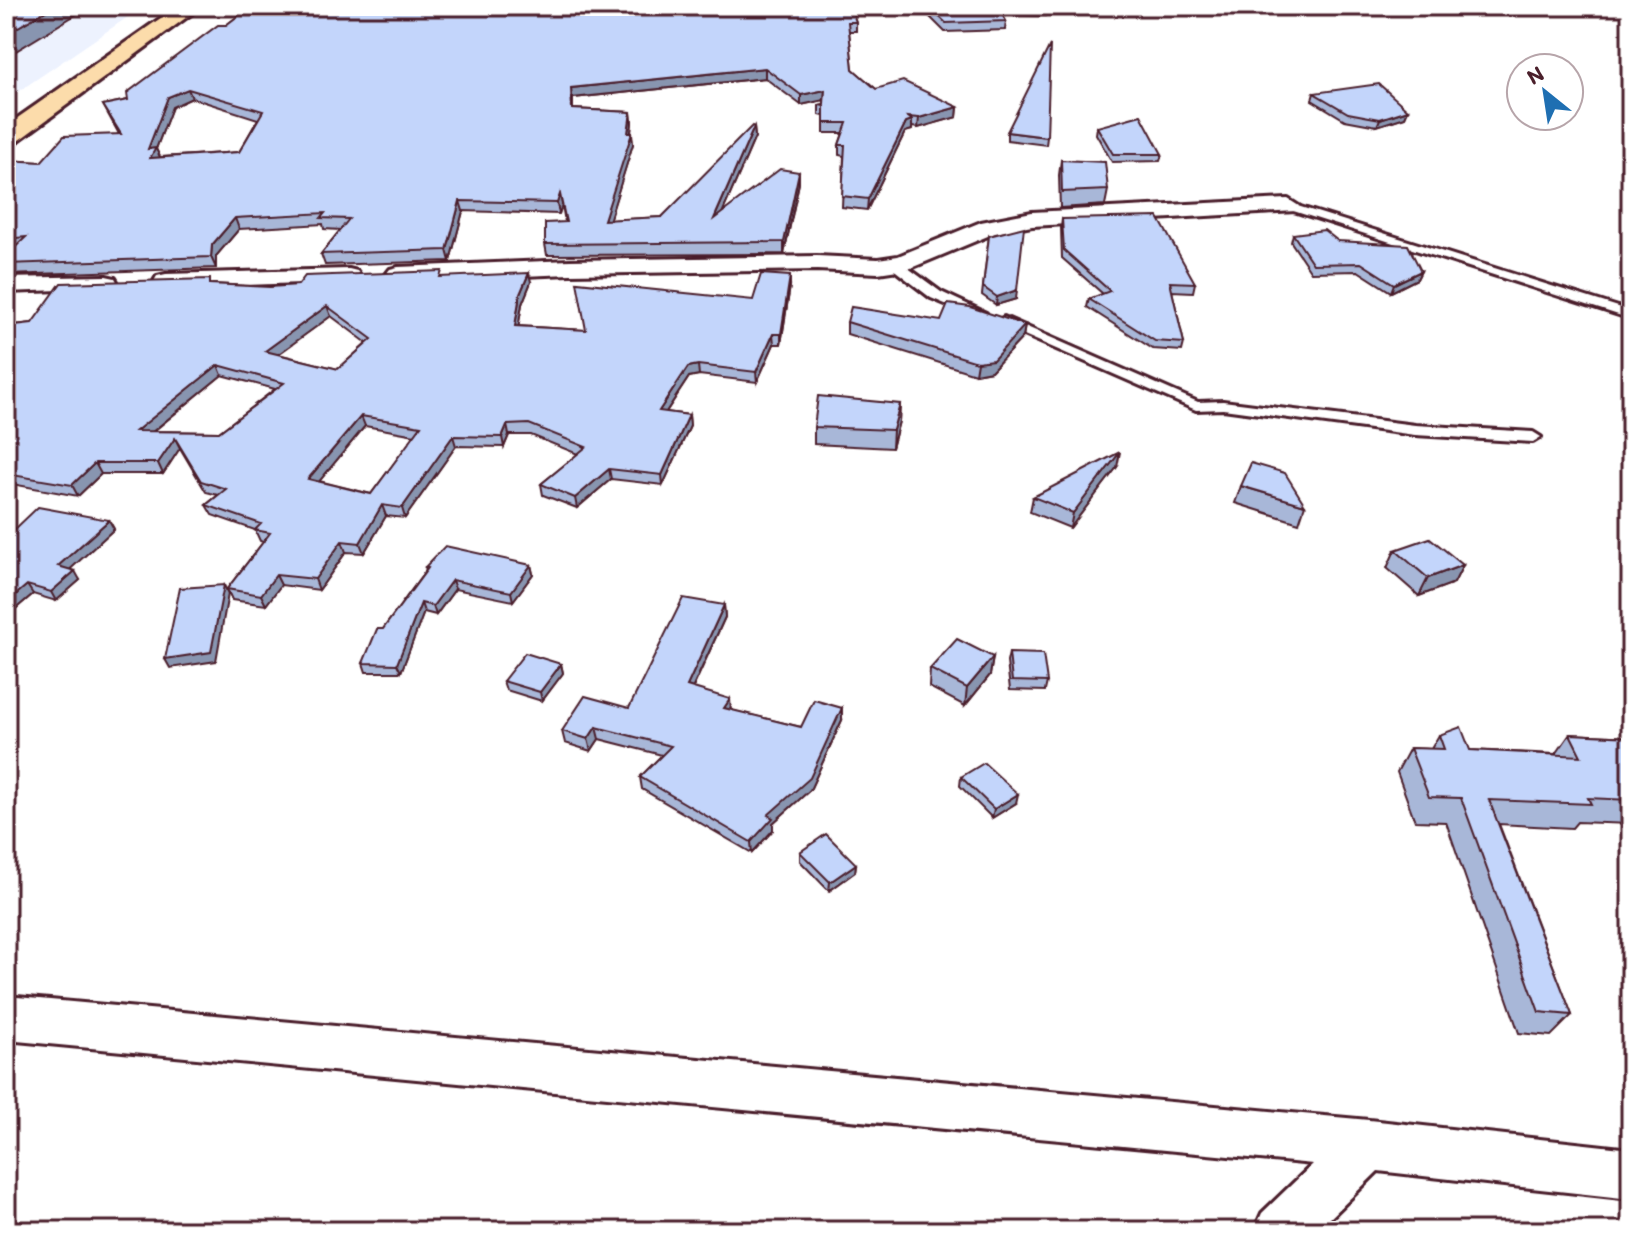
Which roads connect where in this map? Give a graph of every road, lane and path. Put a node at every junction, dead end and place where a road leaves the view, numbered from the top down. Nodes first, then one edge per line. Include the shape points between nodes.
1 (170, 6) edge
2 (192, 6) edge
3 (6, 117) edge
4 (6, 138) edge
5 (1288, 206) joint
6 (896, 265) junction
7 (6, 285) edge
8 (1631, 315) edge
9 (1533, 437) dead end
10 (6, 1018) edge
11 (1369, 1145) junction
12 (1631, 1174) edge
13 (1280, 1231) edge

1 - 3 highway
2 - 4 highway
5 - 6 street via 1032,219 989,227
5 - 8 lane
6 - 7 street via 570,267
6 - 9 lane via 954,304 1029,331 1196,406
10 - 11 street
11 - 12 street
11 - 13 street

